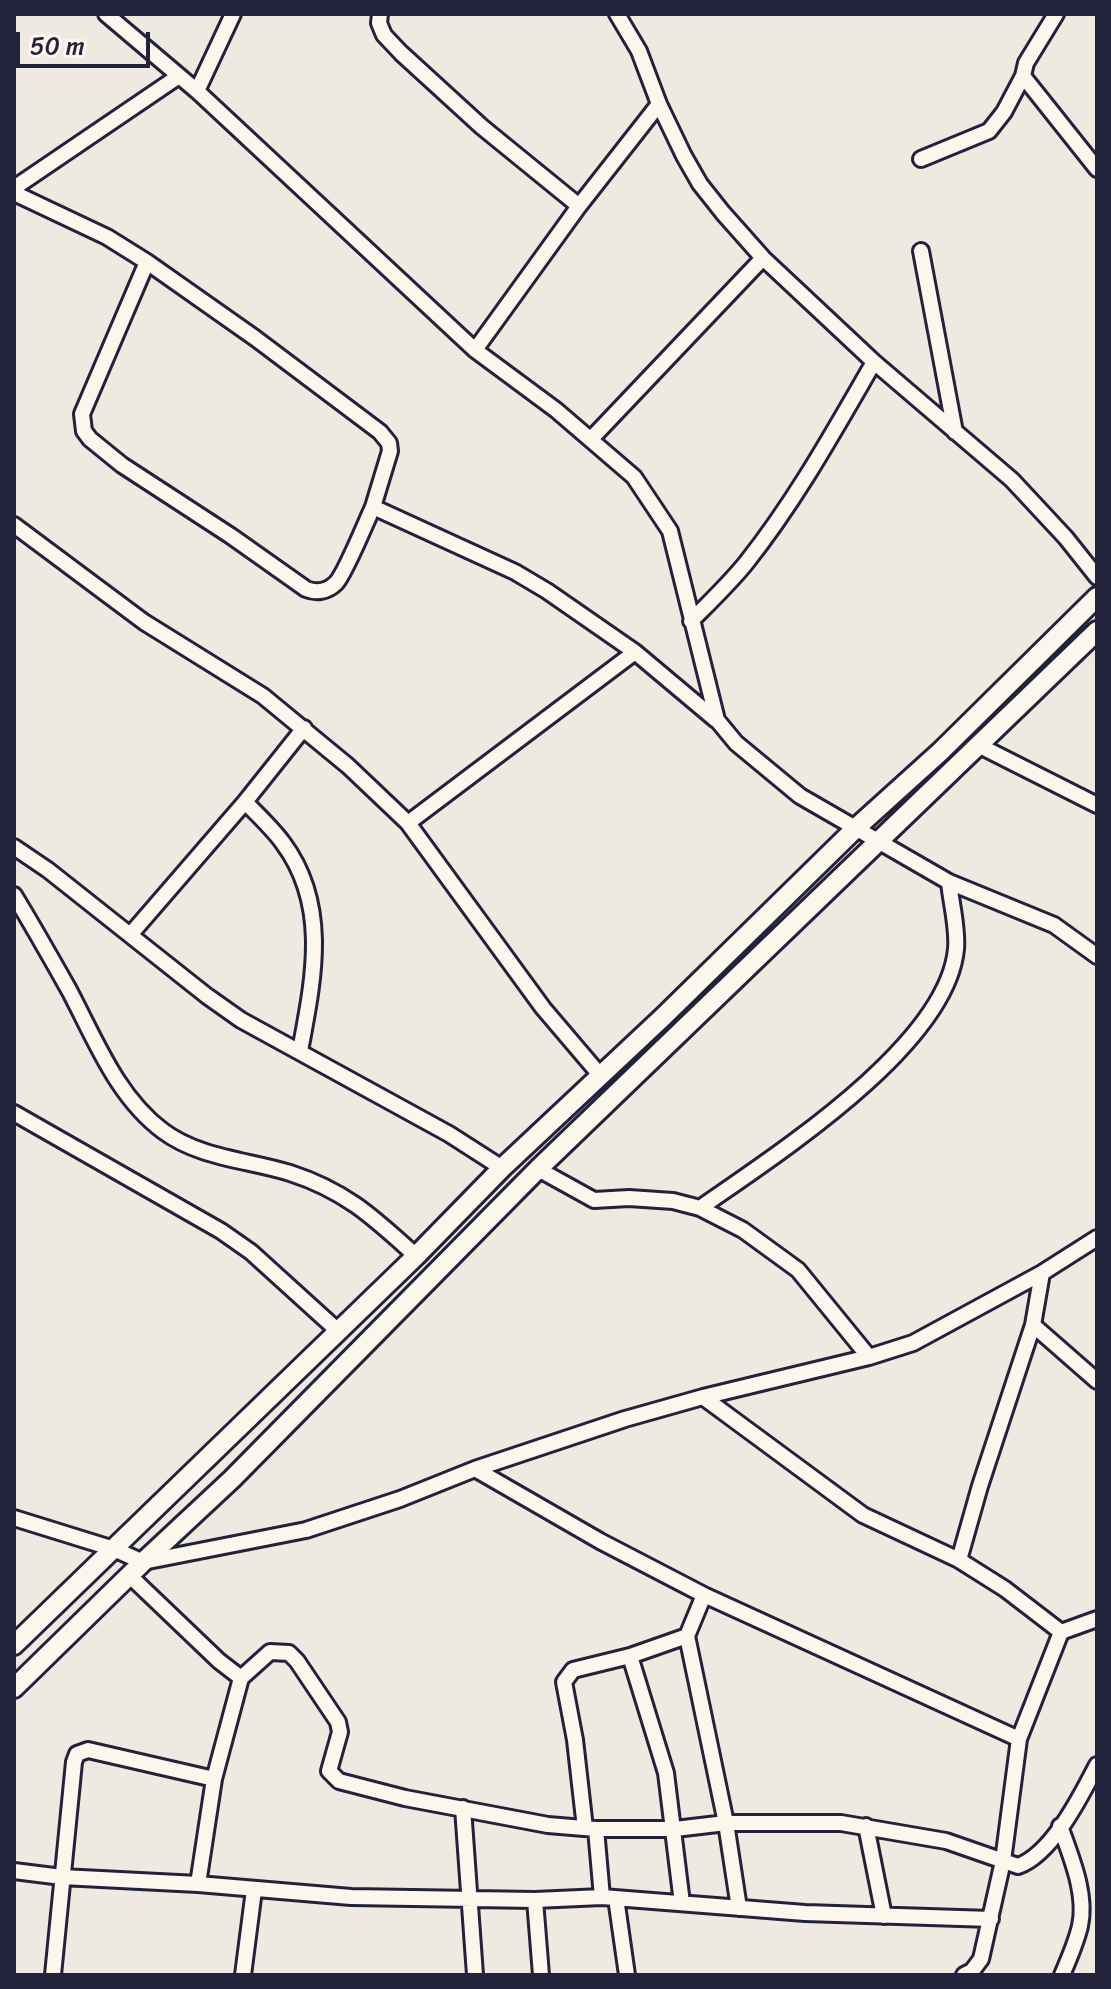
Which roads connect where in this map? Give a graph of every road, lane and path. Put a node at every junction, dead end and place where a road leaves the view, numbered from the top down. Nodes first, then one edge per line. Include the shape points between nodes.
1 (106, 14) edge
2 (233, 14) edge
3 (380, 14) edge
4 (617, 14) edge
5 (1056, 14) edge
6 (179, 76) junction
7 (1023, 76) junction
8 (197, 91) junction
9 (659, 104) junction
10 (921, 159) dead end
11 (1097, 169) edge
12 (16, 195) edge
13 (579, 206) junction
14 (921, 251) dead end
15 (763, 258) junction
16 (147, 262) junction
17 (475, 350) junction
18 (874, 362) junction
19 (955, 432) junction
20 (591, 439) junction
21 (373, 507) junction
22 (14, 525) edge
23 (1097, 577) edge
24 (1097, 597) edge
25 (691, 621) junction
26 (1097, 631) edge
27 (635, 652) junction
28 (717, 720) junction
29 (304, 728) junction
30 (978, 745) junction
31 (245, 802) junction
32 (1097, 805) edge
33 (408, 823) junction
34 (857, 827) junction
35 (877, 842) junction
36 (14, 847) edge
37 (949, 882) junction
38 (14, 895) edge
39 (130, 935) junction
40 (1097, 956) edge
41 (300, 1051) junction
42 (600, 1075) junction
43 (14, 1113) edge
44 (502, 1168) junction
45 (538, 1169) junction
46 (700, 1208) junction
47 (1096, 1240) edge
48 (412, 1260) junction
49 (1042, 1273) junction
50 (426, 1282) junction
51 (1033, 1325) junction
52 (337, 1330) junction
53 (869, 1357) junction
54 (1097, 1381) edge
55 (703, 1397) junction
56 (475, 1469) junction
57 (14, 1518) edge
58 (114, 1549) junction
59 (959, 1560) junction
60 (143, 1562) junction
61 (129, 1575) junction
62 (704, 1595) junction
63 (1097, 1619) edge
64 (1061, 1632) junction
65 (687, 1636) junction
66 (14, 1645) edge
67 (630, 1656) junction
68 (241, 1678) junction
69 (14, 1688) edge
70 (1019, 1739) junction
71 (1097, 1765) edge
72 (214, 1779) junction
73 (463, 1808) junction
74 (726, 1823) junction
75 (866, 1826) junction
76 (1060, 1826) junction
77 (591, 1829) junction
78 (675, 1829) junction
79 (1003, 1861) junction
80 (14, 1871) edge
81 (62, 1877) junction
82 (198, 1884) junction
83 (254, 1890) junction
84 (609, 1898) junction
85 (469, 1899) junction
86 (535, 1900) junction
87 (682, 1903) junction
88 (739, 1908) junction
89 (884, 1916) junction
90 (991, 1919) junction
91 (53, 1975) edge
92 (243, 1975) edge
93 (475, 1975) edge
94 (541, 1975) edge
95 (627, 1975) edge
96 (964, 1975) edge
97 (1062, 1975) edge

1 - 6 street
2 - 8 street
3 - 13 street via 384,35 401,53
4 - 9 street via 639,51
5 - 7 street
6 - 8 street
6 - 12 street
7 - 10 street via 989,131
7 - 11 street
8 - 17 street
9 - 13 street
9 - 15 street via 700,184
12 - 16 street via 107,237
13 - 17 street
14 - 19 street
15 - 18 street
15 - 20 street
16 - 21 street via 380,432 390,451
16 - 21 street via 82,414 90,439 151,486 314,592 337,582
17 - 20 street
18 - 19 street
18 - 25 street via 781,516
19 - 23 street via 1012,480
20 - 25 street via 634,477 670,531
21 - 27 street via 515,572
22 - 29 street via 144,622 222,668
24 - 34 street
25 - 28 street
26 - 30 street
27 - 28 street
27 - 33 street
28 - 34 street via 736,743 800,796
29 - 31 street
29 - 33 street
30 - 32 street
30 - 35 street
31 - 39 street
31 - 41 street via 293,857 309,901 315,970
33 - 42 street via 543,1008
34 - 35 street
34 - 42 street
35 - 37 street
35 - 45 street
36 - 39 street
37 - 40 street via 1054,925
37 - 46 street via 956,949 925,1020 839,1109
38 - 48 street via 140,1112 196,1149 291,1173 336,1191 361,1207
39 - 41 street via 229,1012
41 - 44 street
42 - 44 street
43 - 52 street via 221,1231
44 - 48 street
45 - 46 street via 594,1200 652,1198
45 - 50 street
46 - 53 street via 743,1230 798,1270
47 - 49 street
48 - 50 street
48 - 52 street
49 - 51 street
49 - 53 street via 934,1333
50 - 60 street
51 - 54 street
51 - 59 street
52 - 58 street
53 - 55 street
55 - 56 street
55 - 59 street via 863,1515
56 - 60 street via 306,1530
56 - 62 street
57 - 58 street
58 - 60 street
58 - 66 street
59 - 64 street
60 - 61 street
61 - 68 street
61 - 69 street
62 - 65 street
62 - 70 street
63 - 64 street
64 - 70 street
65 - 67 street
65 - 74 street
67 - 77 street via 573,1670 564,1682
67 - 78 street via 663,1760
68 - 72 street
68 - 73 street via 270,1652 289,1653 338,1722 332,1776 405,1798
70 - 79 street
71 - 76 street
72 - 81 street via 80,1752 74,1762
72 - 82 street
73 - 77 street
73 - 85 street
74 - 75 street
74 - 78 street
74 - 88 street
75 - 79 street via 946,1841
75 - 89 street
76 - 79 street via 1029,1862 1018,1866
76 - 97 street via 1081,1906 1081,1923
77 - 78 street
77 - 84 street
78 - 87 street
79 - 90 street
80 - 81 street
81 - 82 street
81 - 91 street
82 - 83 street
83 - 85 street
83 - 92 street
84 - 86 street
84 - 87 street
84 - 95 street
85 - 86 street
85 - 93 street
86 - 94 street
87 - 88 street
88 - 89 street
89 - 90 street
90 - 96 street via 981,1959

